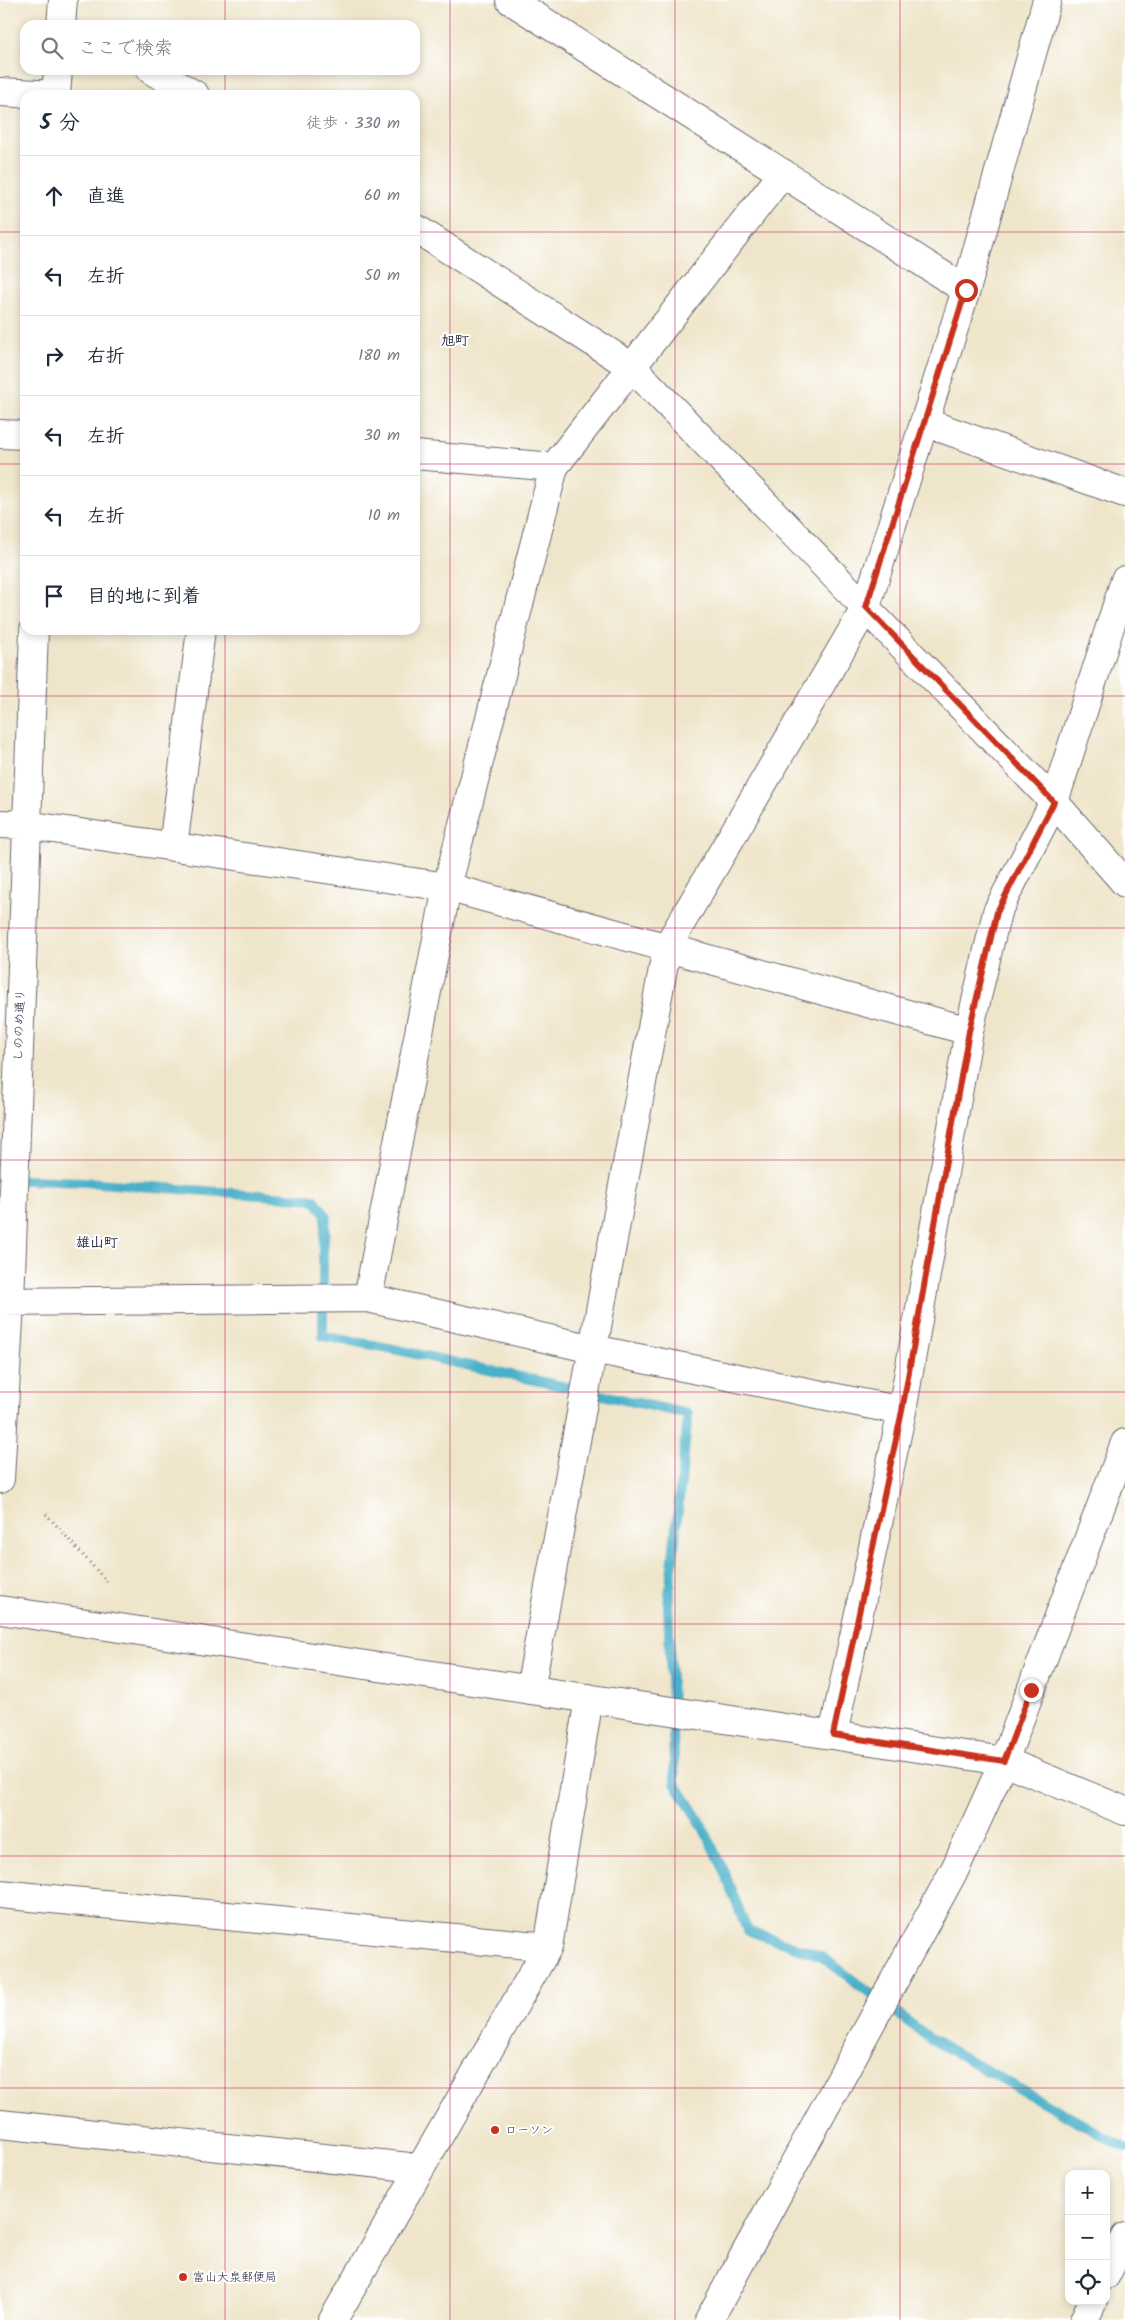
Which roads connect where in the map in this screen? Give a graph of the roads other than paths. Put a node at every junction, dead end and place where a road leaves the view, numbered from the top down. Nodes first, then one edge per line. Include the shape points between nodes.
1 (63, 0) edge
2 (510, 0) edge
3 (1047, 0) edge
4 (61, 20) edge
5 (58, 75) edge
6 (160, 75) edge
7 (56, 90) edge
8 (186, 90) edge
9 (0, 92) edge
10 (20, 93) edge
11 (783, 173) junction
12 (420, 231) edge
13 (966, 290) junction
14 (632, 367) junction
15 (924, 422) junction
16 (0, 434) edge
17 (20, 435) edge
18 (420, 455) edge
19 (554, 467) junction
20 (1125, 493) edge
21 (1125, 580) edge
22 (866, 607) junction
23 (33, 635) edge
24 (199, 635) edge
25 (1054, 802) junction
26 (13, 825) edge
27 (173, 847) junction
28 (1125, 883) edge
29 (447, 887) junction
30 (667, 947) junction
31 (969, 1031) junction
32 (368, 1298) junction
33 (5, 1302) edge
34 (593, 1350) junction
35 (902, 1411) junction
36 (1125, 1443) edge
37 (0, 1479) edge
38 (0, 1610) edge
39 (530, 1690) junction
40 (589, 1698) junction
41 (833, 1735) junction
42 (1004, 1761) junction
43 (1125, 1811) edge
44 (0, 1894) edge
45 (548, 1947) junction
46 (0, 2124) edge
47 (419, 2168) junction
48 (1125, 2237) edge
49 (1110, 2267) edge
50 (1091, 2305) edge
51 (333, 2320) edge
52 (709, 2320) edge
53 (1084, 2320) edge

1 - 4 street
2 - 11 street
3 - 13 street
5 - 7 street
6 - 8 street
9 - 10 street
11 - 13 street
11 - 14 street
12 - 14 street
13 - 15 street
14 - 19 street
14 - 22 street
15 - 20 street
15 - 22 street
16 - 17 street
18 - 19 street
19 - 29 street
21 - 25 street
22 - 25 street
22 - 30 street
23 - 26 street, しののめ通り
24 - 27 street
25 - 28 street
25 - 31 street via 997,912
26 - 27 street
26 - 33 street, しののめ通り
27 - 29 street
29 - 30 street
29 - 32 street
30 - 31 street
30 - 34 street
31 - 35 street
32 - 33 street
32 - 34 street
33 - 37 street, しののめ通り
34 - 35 street
34 - 39 street
35 - 41 street
36 - 42 street
38 - 39 street
39 - 40 street
40 - 41 street
40 - 45 street
41 - 42 street
42 - 43 street
42 - 52 street via 956,1867
44 - 45 street
45 - 47 street
46 - 47 street
47 - 51 street
48 - 49 street
50 - 53 street

